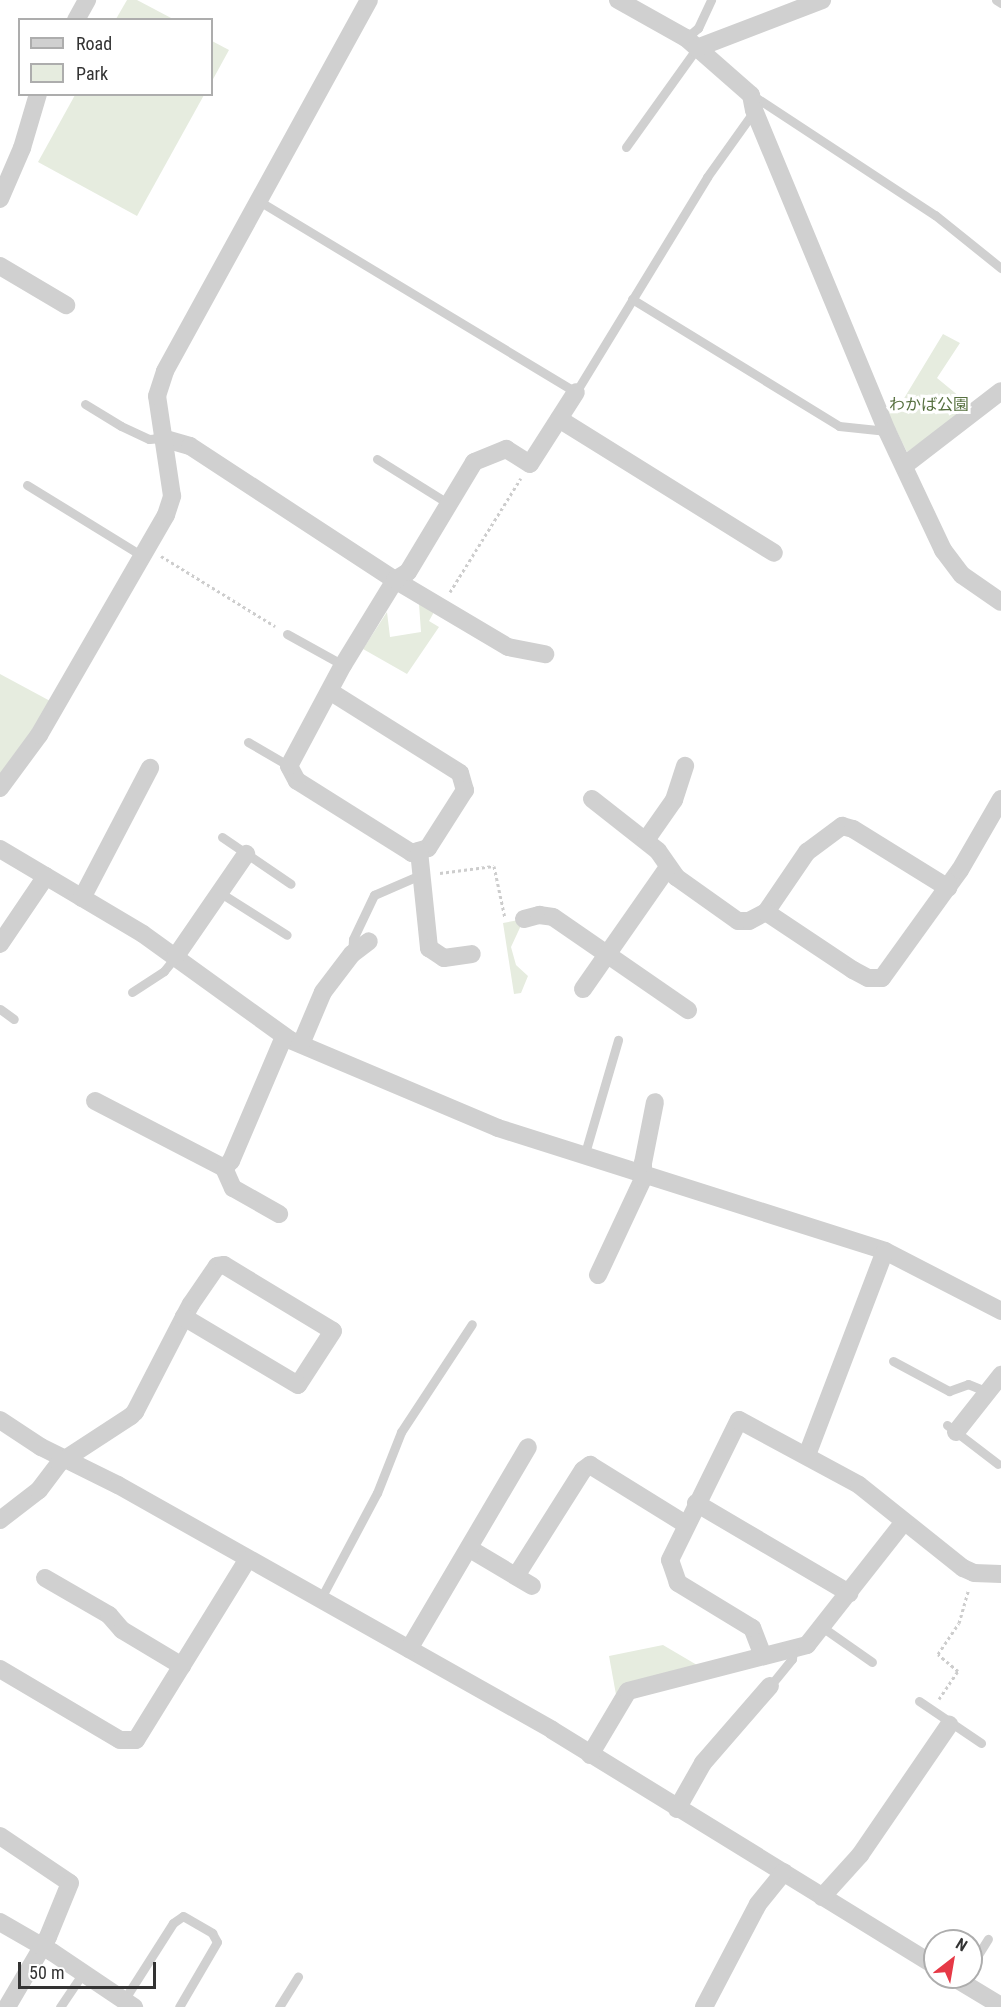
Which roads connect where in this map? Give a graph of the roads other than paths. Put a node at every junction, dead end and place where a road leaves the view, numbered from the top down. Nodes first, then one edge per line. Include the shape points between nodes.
1 (87, 0) edge
2 (369, 0) edge
3 (618, 0) edge
4 (711, 0) edge
5 (822, 0) edge
6 (996, 0) edge
7 (1001, 3) edge
8 (77, 18) edge
9 (692, 43) junction
10 (37, 96) edge
11 (753, 102) junction
12 (626, 147) dead end
13 (0, 199) edge
14 (259, 201) junction
15 (0, 266) edge
16 (1001, 268) edge
17 (632, 299) junction
18 (66, 305) dead end
19 (1001, 391) edge
20 (576, 392) junction
21 (85, 404) dead end
22 (559, 419) junction
23 (887, 431) junction
24 (162, 438) junction
25 (377, 459) dead end
26 (905, 465) junction
27 (27, 485) dead end
28 (449, 504) junction
29 (144, 551) junction
30 (774, 553) dead end
31 (395, 580) junction
32 (1001, 602) edge
33 (287, 634) road end
34 (545, 654) dead end
35 (343, 665) junction
36 (331, 692) junction
37 (248, 742) dead end
38 (289, 766) junction
39 (685, 766) dead end
40 (150, 768) dead end
41 (0, 788) edge
42 (592, 798) dead end
43 (1001, 799) edge
44 (222, 837) dead end
45 (646, 840) junction
46 (0, 849) edge
47 (419, 851) junction
48 (246, 854) junction
49 (668, 867) junction
50 (420, 875) junction
51 (46, 876) junction
52 (291, 884) dead end
53 (948, 888) junction
54 (219, 892) junction
55 (82, 898) junction
56 (766, 912) junction
57 (524, 919) dead end
58 (287, 935) dead end
59 (369, 941) dead end
60 (0, 944) edge
61 (352, 954) junction
62 (472, 954) dead end
63 (608, 955) junction
64 (176, 956) junction
65 (584, 989) dead end
66 (132, 992) dead end
67 (0, 1009) edge
68 (688, 1010) dead end
69 (14, 1019) dead end
70 (618, 1040) dead end
71 (293, 1041) junction
72 (95, 1101) dead end
73 (655, 1102) dead end
74 (585, 1153) junction
75 (224, 1168) junction
76 (643, 1177) junction
77 (279, 1214) dead end
78 (885, 1251) junction
79 (598, 1275) dead end
80 (1001, 1311) edge
81 (184, 1317) junction
82 (472, 1323) dead end
83 (893, 1361) dead end
84 (1001, 1375) edge
85 (988, 1392) junction
86 (0, 1420) edge
87 (952, 1429) joint
88 (528, 1447) dead end
89 (807, 1455) junction
90 (68, 1460) junction
91 (998, 1464) dead end
92 (696, 1503) junction
93 (0, 1520) edge
94 (903, 1523) junction
95 (685, 1524) junction
96 (470, 1549) junction
97 (247, 1560) junction
98 (1001, 1574) edge
99 (516, 1576) junction
100 (45, 1578) dead end
101 (532, 1586) dead end
102 (849, 1593) junction
103 (320, 1600) junction
104 (822, 1627) junction
105 (410, 1649) junction
106 (793, 1651) junction
107 (763, 1656) junction
108 (872, 1662) dead end
109 (182, 1666) junction
110 (0, 1669) edge
111 (770, 1686) joint
112 (919, 1701) dead end
113 (949, 1725) junction
114 (981, 1743) dead end
115 (590, 1755) junction
116 (677, 1809) junction
117 (0, 1836) edge
118 (784, 1872) junction
119 (822, 1897) junction
120 (0, 1922) edge
121 (988, 1939) dead end
122 (42, 1946) junction
123 (983, 1947) edge
124 (923, 1959) edge
125 (83, 1973) junction
126 (297, 1976) dead end
127 (976, 1989) edge
128 (129, 2004) edge
129 (1001, 2006) edge
130 (7, 2007) edge
131 (60, 2007) edge
132 (179, 2007) edge
133 (279, 2007) edge
134 (704, 2007) edge

1 - 8 street
2 - 14 street
3 - 9 street
4 - 9 lane
5 - 9 street
6 - 7 lane
9 - 11 street
9 - 12 lane
10 - 13 street via 19,157
11 - 16 lane via 935,215
11 - 17 lane
11 - 23 street
14 - 20 lane
14 - 24 street via 165,371 157,396
15 - 18 street
17 - 20 lane
17 - 23 lane via 839,426
19 - 26 street
20 - 22 street
21 - 24 lane via 149,439
22 - 28 street via 530,464 506,448 474,462
22 - 30 street
23 - 26 street
24 - 29 street via 172,496
24 - 31 street via 190,446
25 - 28 lane
26 - 32 street via 950,561
27 - 29 lane
28 - 31 street via 408,572
29 - 41 street via 39,735
31 - 34 street via 508,647
31 - 35 street
33 - 35 lane
35 - 36 street
36 - 38 street
36 - 47 street via 460,773 465,790 428,848
37 - 38 lane
38 - 47 street via 297,780 412,852
39 - 45 street via 674,800
40 - 55 street
42 - 45 street
43 - 53 street
44 - 48 lane
45 - 49 street
46 - 51 street
47 - 50 street
48 - 52 lane
48 - 54 street
49 - 56 street via 676,877 738,921 749,921
49 - 63 street
50 - 61 lane via 374,895 353,939
50 - 62 street via 429,948 444,958
51 - 55 street
51 - 60 street
53 - 56 street via 842,826 807,852
53 - 56 street via 882,978 868,978 853,970
54 - 58 lane
54 - 64 street
55 - 64 street
57 - 63 street via 553,917
59 - 61 street
61 - 71 street
63 - 65 street
63 - 68 street
64 - 66 lane via 164,971
64 - 71 street
67 - 69 lane
70 - 74 lane
71 - 74 street via 498,1128
71 - 75 street
72 - 75 street
73 - 76 street
74 - 76 street
75 - 77 street via 233,1188
76 - 78 street via 837,1233
76 - 79 street
78 - 80 street
78 - 89 street
81 - 81 street via 217,1266 224,1265 333,1331 298,1385
81 - 90 street via 131,1416
82 - 103 lane via 401,1432 377,1493
83 - 85 lane via 949,1390 968,1384
84 - 85 street
85 - 87 street
86 - 90 street
87 - 91 lane
88 - 96 street
89 - 92 street via 739,1420
89 - 94 street via 859,1485
90 - 93 street via 59,1463 39,1490
90 - 97 street
92 - 95 street
92 - 102 street
94 - 98 street via 974,1573
94 - 102 street
95 - 99 street via 590,1465 583,1470
95 - 107 street via 670,1554 674,1578 752,1628
96 - 99 street
96 - 105 street
97 - 103 street
97 - 109 street
99 - 101 street
100 - 109 street via 109,1615 122,1630
102 - 104 street
103 - 105 street
104 - 106 street via 807,1645
104 - 108 lane
105 - 115 street
106 - 107 street
106 - 111 lane via 792,1659
107 - 115 street via 628,1691
109 - 110 street via 140,1737 131,1742 120,1740
111 - 116 street via 703,1762
112 - 113 lane
113 - 114 lane
113 - 119 street via 860,1855
115 - 116 street
116 - 118 street
117 - 122 street via 69,1880 68,1894
118 - 119 street
118 - 134 street via 758,1904
119 - 124 street
120 - 122 street
121 - 123 lane
122 - 125 street
122 - 130 street
125 - 128 street
125 - 131 lane
126 - 133 lane
127 - 129 street
128 - 132 lane via 177,1917 183,1916 212,1933 217,1942

